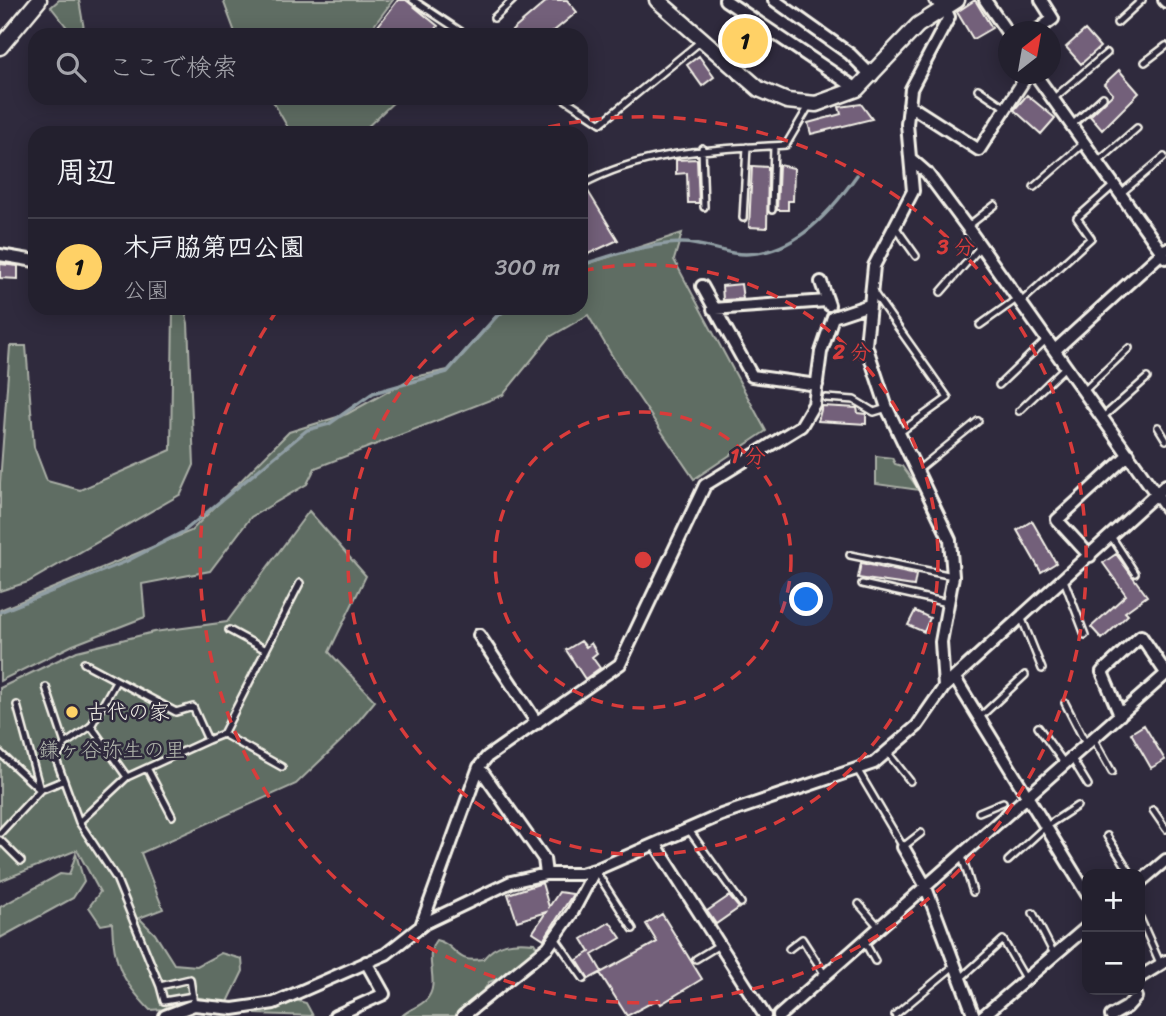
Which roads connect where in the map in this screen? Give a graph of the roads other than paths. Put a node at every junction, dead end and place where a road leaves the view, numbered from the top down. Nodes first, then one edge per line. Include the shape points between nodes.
1 (39, 0) edge
2 (413, 0) edge
3 (431, 0) edge
4 (513, 0) edge
5 (657, 0) edge
6 (725, 0) edge
7 (774, 0) edge
8 (985, 0) edge
9 (1041, 0) edge
10 (1142, 0) edge
11 (946, 3) edge
12 (424, 8) junction
13 (494, 18) dead end
14 (999, 21) edge
15 (1050, 21) edge
16 (1117, 23) dead end
17 (455, 28) edge
18 (703, 40) junction
19 (1166, 46) edge
20 (0, 47) edge
21 (1107, 53) dead end
22 (1145, 62) dead end
23 (872, 75) junction
24 (1022, 84) edge
25 (1042, 84) edge
26 (857, 89) junction
27 (978, 89) dead end
28 (1104, 97) dead end
29 (1053, 99) junction
30 (810, 103) junction
31 (574, 105) edge
32 (909, 105) junction
33 (1006, 108) junction
34 (1072, 125) junction
35 (1137, 128) dead end
36 (1084, 143) junction
37 (774, 146) junction
38 (747, 147) junction
39 (702, 148) junction
40 (1164, 157) edge
41 (911, 159) junction
42 (1098, 162) junction
43 (588, 182) edge
44 (1034, 187) dead end
45 (1117, 190) junction
46 (995, 205) dead end
47 (705, 207) dead end
48 (772, 210) dead end
49 (743, 218) dead end
50 (894, 226) junction
51 (967, 227) junction
52 (981, 246) junction
53 (1165, 253) edge
54 (0, 255) edge
55 (916, 256) dead end
56 (28, 260) edge
57 (821, 282) dead end
58 (702, 286) dead end
59 (871, 290) junction
60 (941, 292) dead end
61 (1019, 300) junction
62 (827, 301) junction
63 (869, 305) junction
64 (713, 309) junction
65 (833, 317) junction
66 (980, 325) dead end
67 (1047, 339) junction
68 (1129, 348) dead end
69 (1055, 350) junction
70 (1066, 366) junction
71 (1147, 378) dead end
72 (999, 384) dead end
73 (817, 385) junction
74 (1084, 391) junction
75 (825, 398) dead end
76 (887, 408) junction
77 (1019, 411) dead end
78 (1103, 417) junction
79 (978, 421) dead end
80 (1158, 428) dead end
81 (899, 433) junction
82 (1166, 440) edge
83 (1129, 454) junction
84 (917, 470) junction
85 (1166, 485) edge
86 (1157, 494) junction
87 (1166, 508) edge
88 (1111, 536) junction
89 (850, 555) dead end
90 (1090, 556) junction
91 (1136, 573) dead end
92 (953, 576) junction
93 (1064, 580) junction
94 (300, 583) dead end
95 (862, 584) dead end
96 (948, 603) junction
97 (1022, 619) junction
98 (229, 630) dead end
99 (479, 635) dead end
100 (1084, 635) dead end
101 (266, 650) junction
102 (84, 663) dead end
103 (1042, 669) dead end
104 (1166, 674) edge
105 (1025, 675) dead end
106 (956, 680) junction
107 (116, 681) junction
108 (46, 687) dead end
109 (944, 687) junction
110 (1065, 703) dead end
111 (17, 705) dead end
112 (1120, 715) junction
113 (979, 718) junction
114 (537, 723) junction
115 (91, 726) junction
116 (1038, 727) dead end
117 (223, 734) junction
118 (208, 740) junction
119 (1089, 741) junction
120 (65, 744) junction
121 (0, 753) edge
122 (888, 753) junction
123 (1067, 760) junction
124 (282, 767) dead end
125 (479, 767) junction
126 (147, 768) junction
127 (857, 769) junction
128 (1112, 772) dead end
129 (127, 777) junction
130 (910, 781) dead end
131 (62, 782) junction
132 (1088, 785) dead end
133 (40, 790) junction
134 (1026, 796) junction
135 (1003, 802) dead end
136 (1077, 806) dead end
137 (995, 807) junction
138 (1153, 810) dead end
139 (979, 812) dead end
140 (172, 816) dead end
141 (1003, 817) junction
142 (79, 822) junction
143 (1045, 827) junction
144 (1166, 829) edge
145 (689, 830) junction
146 (0, 833) edge
147 (921, 833) dead end
148 (1107, 836) dead end
149 (0, 840) edge
150 (656, 845) junction
151 (903, 847) junction
152 (961, 853) junction
153 (1166, 860) edge
154 (21, 861) dead end
155 (1008, 862) dead end
156 (1128, 869) edge
157 (595, 870) junction
158 (547, 874) junction
159 (1145, 878) edge
160 (925, 885) junction
161 (1082, 886) edge
162 (973, 892) dead end
163 (741, 903) dead end
164 (859, 904) dead end
165 (1033, 913) dead end
166 (421, 926) junction
167 (879, 927) junction
168 (1145, 928) edge
169 (633, 929) dead end
170 (1082, 932) edge
171 (555, 938) junction
172 (864, 941) junction
173 (719, 945) junction
174 (789, 949) dead end
175 (1055, 956) junction
176 (696, 959) dead end
177 (875, 961) dead end
178 (366, 962) junction
179 (1163, 962) edge
180 (955, 965) junction
181 (1145, 973) edge
182 (825, 975) junction
183 (584, 979) dead end
184 (960, 979) junction
185 (1026, 980) junction
186 (160, 986) junction
187 (1136, 998) edge
188 (193, 1000) junction
189 (895, 1015) edge
190 (164, 1016) edge
191 (335, 1016) edge
192 (463, 1016) edge
193 (765, 1016) edge
194 (779, 1016) edge
195 (974, 1016) edge
196 (983, 1016) edge
197 (1111, 1016) edge

1 - 20 street
2 - 12 lane
3 - 12 lane
4 - 13 lane
5 - 18 street
6 - 26 street
7 - 23 street
8 - 14 street
9 - 15 street
10 - 16 lane
11 - 23 street via 918,25
11 - 32 street via 949,17 916,75
12 - 17 lane
18 - 30 street via 760,89 787,101
18 - 31 lane via 601,123
19 - 22 lane
21 - 29 lane
23 - 26 street
24 - 33 street
25 - 29 street
26 - 30 street
27 - 33 lane
28 - 34 lane
29 - 34 street
30 - 37 lane via 786,145
32 - 33 street via 979,150
32 - 41 street
34 - 36 street
35 - 42 lane
36 - 42 street
36 - 44 lane
37 - 38 lane
37 - 48 lane
38 - 39 lane
38 - 49 lane
39 - 43 lane via 636,163
39 - 47 lane
40 - 45 lane
41 - 50 street via 914,191
41 - 51 street
42 - 45 street
45 - 53 street
45 - 61 lane via 1077,219 1091,238
46 - 51 lane
50 - 55 lane
50 - 59 street via 874,266
51 - 52 street
52 - 60 lane
52 - 61 street
53 - 69 street
54 - 56 street
57 - 62 street
58 - 64 street
59 - 63 street
59 - 81 lane via 948,398
61 - 66 lane
61 - 67 street
62 - 64 street
62 - 65 street
63 - 65 street
63 - 76 street via 866,345
64 - 73 street via 752,376
65 - 73 street via 821,352
67 - 69 street
67 - 72 lane
68 - 74 lane
69 - 70 street
70 - 74 street
70 - 77 lane
71 - 78 lane
73 - 114 street via 814,404 801,426 705,485 620,664
74 - 78 street
75 - 76 lane via 854,400 874,412
76 - 81 street
78 - 83 street
79 - 84 lane
80 - 82 lane
81 - 84 street
83 - 86 street
83 - 90 street via 1057,520
84 - 92 street via 950,540
85 - 86 street
86 - 87 street
86 - 88 street
88 - 90 street
88 - 91 lane
89 - 92 lane
90 - 93 street
92 - 96 street
93 - 97 street
93 - 100 lane
94 - 101 lane
95 - 96 lane
96 - 109 street via 941,642
97 - 103 lane
97 - 106 street
98 - 101 lane
99 - 114 street
101 - 117 lane
102 - 107 lane
104 - 112 street
104 - 112 street via 1141,636 1102,672
105 - 113 lane
106 - 109 street
106 - 113 street
107 - 115 lane
107 - 118 lane via 176,712 193,707
108 - 120 lane
109 - 122 street via 917,726
110 - 119 lane
111 - 133 lane
112 - 119 street
113 - 134 street
114 - 125 street
115 - 120 lane
115 - 129 lane
116 - 123 lane
117 - 118 lane
117 - 124 lane
118 - 126 lane
119 - 123 street
119 - 128 lane
120 - 131 lane via 56,760
121 - 133 lane
122 - 127 street
122 - 130 lane
123 - 132 lane
123 - 134 street
125 - 158 street via 544,859
125 - 166 street
126 - 129 lane
126 - 140 lane
127 - 145 street
127 - 151 lane
129 - 142 lane
131 - 133 lane
131 - 142 lane
133 - 146 lane
134 - 141 street
134 - 143 street
135 - 137 lane
136 - 143 lane
137 - 139 lane
137 - 141 lane
138 - 144 lane
141 - 152 street
142 - 186 lane via 113,871
143 - 155 lane
143 - 161 street
145 - 150 street
145 - 163 lane
147 - 151 lane
148 - 156 lane
149 - 154 lane
150 - 157 street
150 - 173 street
151 - 160 street
152 - 160 street
152 - 162 lane
153 - 159 street
157 - 158 street
157 - 169 lane
157 - 171 street
158 - 166 street via 511,882
160 - 167 street
160 - 180 street
164 - 167 lane
165 - 175 lane
166 - 178 street via 387,954
167 - 172 street
168 - 179 lane
170 - 175 street
171 - 183 lane
171 - 192 street
172 - 177 lane
172 - 182 street
173 - 176 lane
173 - 193 street
174 - 182 lane via 802,939
175 - 185 street
178 - 188 street via 274,1003 233,1009
178 - 191 street via 384,994
179 - 181 street
180 - 184 street
180 - 189 lane
182 - 194 street
184 - 185 lane via 1003,940
184 - 195 street
185 - 196 street
186 - 188 lane via 164,1001
186 - 188 lane via 190,979
187 - 197 street
188 - 190 street

